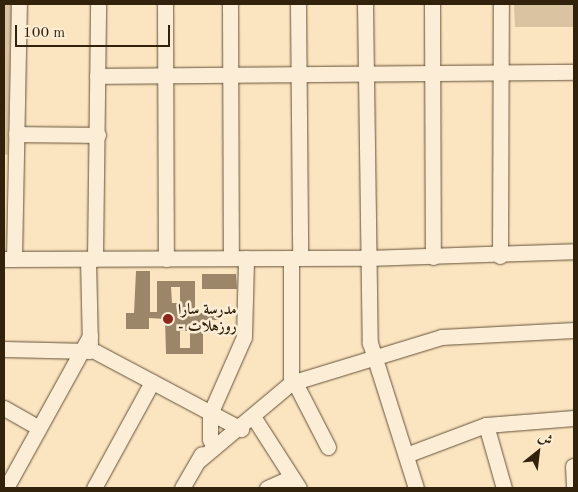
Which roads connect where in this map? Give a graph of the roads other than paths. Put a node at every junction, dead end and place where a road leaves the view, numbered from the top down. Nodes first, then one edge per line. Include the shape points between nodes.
1 (19, 4) edge
2 (98, 4) edge
3 (165, 4) edge
4 (230, 4) edge
5 (298, 4) edge
6 (365, 4) edge
7 (432, 4) edge
8 (501, 4) edge
9 (501, 72) junction
10 (574, 72) edge
11 (432, 73) junction
12 (298, 74) junction
13 (366, 74) junction
14 (165, 75) junction
15 (230, 75) junction
16 (97, 76) junction
17 (16, 134) junction
18 (98, 135) junction
19 (574, 251) edge
20 (500, 256) junction
21 (433, 257) junction
22 (238, 258) junction
23 (295, 258) junction
24 (367, 258) junction
25 (9, 259) edge
26 (92, 259) junction
27 (166, 259) junction
28 (574, 330) edge
29 (88, 347) junction
30 (4, 350) edge
31 (374, 355) junction
32 (293, 379) junction
33 (152, 382) junction
34 (4, 408) edge
35 (216, 417) junction
36 (254, 418) junction
37 (574, 418) edge
38 (486, 425) junction
39 (39, 428) junction
40 (241, 429) junction
41 (328, 447) dead end
42 (406, 456) junction
43 (198, 461) junction
44 (573, 466) dead end
45 (296, 482) edge
46 (6, 488) edge
47 (94, 488) edge
48 (182, 488) edge
49 (267, 488) edge
50 (416, 488) edge
51 (504, 488) edge
52 (574, 488) edge

1 - 17 street
2 - 16 street
3 - 14 street
4 - 15 street
5 - 12 street
6 - 13 street
7 - 11 street
8 - 9 street
9 - 10 street
9 - 11 street
9 - 20 street
11 - 13 street
11 - 21 street
12 - 13 street
12 - 15 street
12 - 23 street
13 - 24 street
14 - 15 street
14 - 16 street
14 - 27 street
15 - 22 street
16 - 18 street
17 - 18 street
17 - 25 street
18 - 26 street
19 - 20 street
20 - 21 street
21 - 24 street
22 - 23 street
22 - 27 street
22 - 35 street via 244,336
23 - 24 street
23 - 32 street
24 - 31 street
25 - 26 street
26 - 27 street
26 - 29 street
28 - 31 street via 472,333
29 - 30 street
29 - 33 street
29 - 39 street
31 - 32 street
31 - 42 street
32 - 36 street
32 - 41 street
33 - 35 street
33 - 47 street
34 - 39 street
35 - 40 street
35 - 43 street via 210,440
36 - 40 street
36 - 45 street
37 - 38 street
38 - 42 street
38 - 51 street
39 - 46 street
40 - 43 street
42 - 50 street
43 - 48 street
44 - 52 street
45 - 49 street

